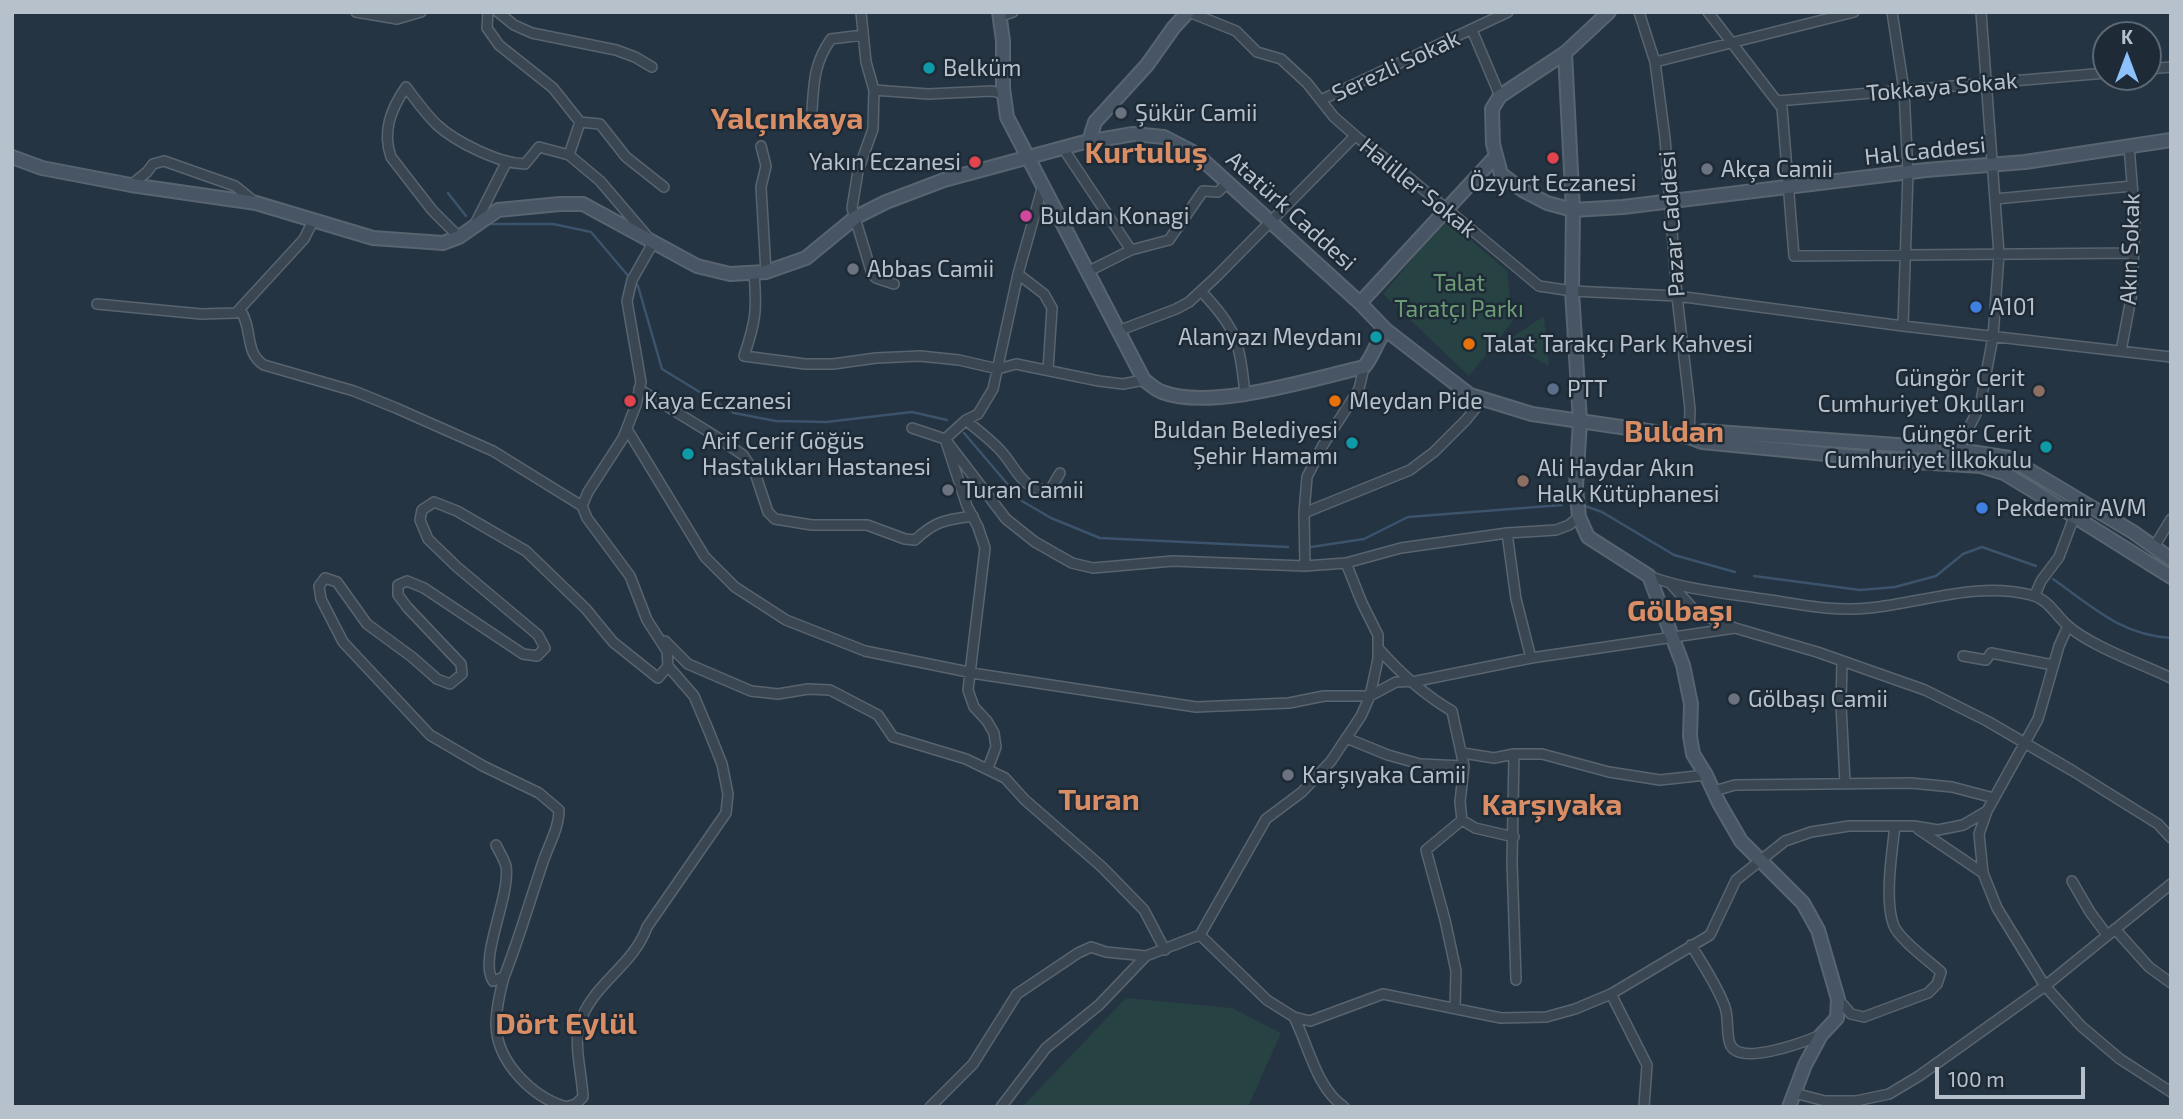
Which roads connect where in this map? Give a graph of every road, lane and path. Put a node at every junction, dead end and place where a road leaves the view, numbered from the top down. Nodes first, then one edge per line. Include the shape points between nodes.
1 (356, 12) edge
2 (421, 12) edge
3 (488, 12) edge
4 (498, 12) edge
5 (861, 12) edge
6 (1189, 12) edge
7 (1508, 12) edge
8 (1609, 12) edge
9 (1639, 12) edge
10 (1708, 12) edge
11 (1854, 12) edge
12 (1892, 12) edge
13 (1981, 12) edge
14 (1004, 14) edge
15 (1472, 30) junction
16 (863, 35) junction
17 (1731, 42) junction
18 (1565, 53) junction
19 (1655, 62) junction
20 (652, 67) dead end
21 (2092, 74) edge
22 (1987, 83) junction
23 (874, 90) junction
24 (1904, 90) junction
25 (1004, 94) junction
26 (1500, 96) junction
27 (1321, 100) junction
28 (1777, 101) junction
29 (812, 110) dead end
30 (580, 122) junction
31 (1355, 136) junction
32 (1089, 141) junction
33 (2171, 141) edge
34 (761, 146) dead end
35 (2129, 146) junction
36 (1063, 148) junction
37 (569, 155) junction
38 (1496, 156) junction
39 (12, 157) edge
40 (1032, 157) junction
41 (506, 163) junction
42 (1993, 165) junction
43 (1908, 173) junction
44 (1228, 182) junction
45 (1043, 185) junction
46 (131, 186) junction
47 (1789, 186) junction
48 (2132, 186) junction
49 (664, 187) dead end
50 (1995, 199) junction
51 (1669, 201) junction
52 (256, 202) junction
53 (1446, 210) junction
54 (1573, 210) junction
55 (856, 217) junction
56 (313, 221) junction
57 (1271, 221) junction
58 (474, 226) junction
59 (459, 237) junction
60 (653, 243) junction
61 (1132, 250) junction
62 (2134, 253) junction
63 (1907, 254) junction
64 (1999, 254) junction
65 (760, 272) junction
66 (1087, 272) junction
67 (1018, 274) junction
68 (894, 284) dead end
69 (1200, 291) junction
70 (1572, 291) junction
71 (1677, 296) junction
72 (1360, 303) junction
73 (97, 304) dead end
74 (240, 310) junction
75 (1903, 326) junction
76 (1387, 330) junction
77 (1118, 331) junction
78 (1993, 337) junction
79 (2121, 351) junction
80 (2171, 357) edge
81 (1364, 368) junction
82 (998, 369) junction
83 (1048, 370) junction
84 (1144, 380) junction
85 (639, 390) junction
86 (1245, 393) junction
87 (1483, 398) junction
88 (966, 420) junction
89 (1580, 421) junction
90 (912, 428) dead end
91 (627, 429) junction
92 (1689, 438) junction
93 (945, 439) junction
94 (1959, 450) junction
95 (1950, 464) junction
96 (1060, 473) dead end
97 (582, 506) junction
98 (1304, 513) junction
99 (973, 516) junction
100 (1578, 517) junction
101 (2074, 517) junction
102 (2171, 519) edge
103 (1507, 533) junction
104 (2154, 547) junction
105 (2171, 559) edge
106 (1346, 563) junction
107 (1305, 566) junction
108 (1649, 576) junction
109 (2171, 577) edge
110 (1670, 583) junction
111 (2035, 595) junction
112 (2068, 626) junction
113 (1735, 628) junction
114 (653, 629) junction
115 (1674, 637) junction
116 (1378, 648) junction
117 (1963, 656) dead end
118 (1531, 658) junction
119 (1842, 661) junction
120 (2053, 665) junction
121 (668, 666) junction
122 (969, 672) junction
123 (2171, 678) edge
124 (1411, 681) junction
125 (1370, 696) junction
126 (1346, 738) junction
127 (2024, 743) junction
128 (1463, 753) junction
129 (1514, 754) junction
130 (1464, 766) junction
131 (988, 768) junction
132 (1706, 775) junction
133 (1845, 783) junction
134 (1714, 791) junction
135 (1994, 798) junction
136 (1987, 811) junction
137 (1462, 820) junction
138 (1895, 826) junction
139 (1914, 826) junction
140 (2169, 834) edge
141 (1514, 837) junction
142 (496, 845) dead end
143 (1759, 860) junction
144 (1983, 873) junction
145 (2072, 881) dead end
146 (2171, 884) edge
147 (2111, 932) junction
148 (1200, 935) junction
149 (1691, 946) junction
150 (1165, 950) junction
151 (1146, 956) junction
152 (503, 976) junction
153 (1516, 980) dead end
154 (2171, 984) edge
155 (2045, 986) junction
156 (1611, 994) junction
157 (1838, 999) junction
158 (1455, 1008) junction
159 (1294, 1017) junction
160 (1821, 1035) junction
161 (2169, 1088) edge
162 (1794, 1093) junction
163 (930, 1107) edge
164 (1002, 1107) edge
165 (1345, 1107) edge
166 (1644, 1107) edge
167 (1789, 1107) edge

1 - 2 street via 397,19
3 - 30 street via 487,28 499,45 553,89
4 - 20 street via 532,33 616,50
5 - 16 street
6 - 27 street, Haliller Sokak via 1236,31 1257,52 1282,59
6 - 32 street via 1095,122
7 - 15 street, Serezli Sokak
8 - 18 street
9 - 19 street, Pazar Caddesi
10 - 17 street
11 - 17 street
12 - 24 street
13 - 22 street
14 - 25 street
15 - 26 street
15 - 27 street, Serezli Sokak
16 - 23 street
16 - 29 street via 831,38 820,54
17 - 19 street
17 - 28 street
18 - 26 street
18 - 54 street
19 - 51 street, Pazar Caddesi
21 - 22 street, Tokkaya Sokak
22 - 24 street, Tokkaya Sokak
22 - 42 street
23 - 25 street
23 - 55 street via 873,129 858,171 852,208
24 - 28 street, Tokkaya Sokak
24 - 43 street
25 - 40 street via 1016,138
26 - 38 street via 1492,109
27 - 31 street, Haliller Sokak
28 - 47 street via 1782,108
30 - 37 street
30 - 49 street via 600,124 626,158
31 - 53 street, Haliller Sokak
31 - 57 street
32 - 36 street, Atatürk Caddesi
32 - 44 street, Atatürk Caddesi via 1133,134 1164,136 1195,153
33 - 35 street, Hal Caddesi
34 - 65 street via 766,166 761,187
35 - 42 street, Hal Caddesi
35 - 48 street, Akın Sokak
36 - 40 street, Atatürk Caddesi
36 - 61 street
37 - 41 street via 539,147 525,164
37 - 60 street via 600,181
38 - 53 street
38 - 54 street, Hal Caddesi via 1501,174 1524,191
39 - 46 street via 42,168
40 - 45 street
40 - 55 street, Atatürk Caddesi via 944,180
41 - 58 street
41 - 59 street via 451,138 406,88 398,99 388,127 391,157
42 - 43 street, Hal Caddesi
42 - 50 street
43 - 47 street, Hal Caddesi
43 - 63 street
44 - 57 street, Atatürk Caddesi
44 - 61 street via 1218,192 1203,191 1169,240
45 - 66 street
45 - 67 street
46 - 52 street
46 - 52 street via 153,164 163,161 234,186
47 - 51 street, Hal Caddesi
47 - 63 street via 1794,256
48 - 50 street
48 - 62 street, Akın Sokak
50 - 64 street
51 - 54 street, Hal Caddesi
51 - 71 street, Pazar Caddesi
52 - 56 street
53 - 70 street, Haliller Sokak via 1531,281
53 - 72 street
54 - 70 street
55 - 65 street, Atatürk Caddesi via 806,258
55 - 68 street via 872,274
56 - 59 street via 373,238 443,243
56 - 74 street via 304,239
57 - 69 street
57 - 72 street, Atatürk Caddesi
58 - 59 street
58 - 60 street via 498,209 583,204
60 - 65 street via 696,266 730,274
60 - 85 street via 632,281 627,301
61 - 66 street
62 - 64 street
62 - 79 street, Akın Sokak
63 - 64 street
63 - 75 street
64 - 78 street
65 - 82 street via 753,329 744,356 833,365 920,356
66 - 77 street
67 - 82 street
67 - 83 street via 1044,294 1052,307
69 - 77 street via 1176,309
69 - 86 street via 1232,329 1240,350
70 - 71 street, Haliller Sokak
70 - 89 street
71 - 75 street, Haliller Sokak
71 - 92 street, Pazar Caddesi
72 - 76 street, Atatürk Caddesi
73 - 74 street via 201,314 228,315
74 - 97 street via 252,353 264,365 354,391 493,451
75 - 78 street, Haliller Sokak
76 - 81 street
76 - 87 street, Atatürk Caddesi via 1470,395
77 - 84 street
78 - 79 street, Haliller Sokak
78 - 94 street via 1980,406
79 - 80 street, Haliller Sokak
81 - 86 street
81 - 98 street via 1359,389 1307,477
82 - 83 street via 1016,364
82 - 88 street via 993,389 978,414
83 - 84 street via 1099,382
84 - 86 street via 1161,392 1187,397
85 - 91 street
85 - 99 street via 743,455 775,519 812,525 867,525 915,540 943,520
87 - 89 street, Atatürk Caddesi via 1532,414
87 - 98 street via 1434,452 1410,470
88 - 93 street
88 - 96 street via 1001,450 1020,479 1038,491 1050,490
89 - 92 street, Atatürk Caddesi
89 - 100 street
90 - 93 street
91 - 97 street
91 - 122 street via 705,557 735,587 786,620 865,651
92 - 94 street via 1703,431
92 - 95 street, Atatürk Caddesi
93 - 99 street
93 - 107 street via 1006,519 1072,563 1093,568 1173,561
94 - 95 street
94 - 104 street via 2009,458
95 - 101 street, Atatürk Caddesi via 1981,466 2004,474
97 - 114 street via 630,576
98 - 107 street
99 - 122 street via 985,548
100 - 103 street via 1556,530
100 - 108 street via 1588,537
101 - 109 street, Atatürk Caddesi
101 - 111 street via 2059,557
102 - 104 street
103 - 106 street via 1401,548
103 - 118 street
104 - 105 street
106 - 107 street
106 - 116 street via 1378,635
108 - 110 street
108 - 115 street
110 - 111 street via 1815,607 1864,609 1950,593
110 - 113 street via 1697,613
111 - 112 street
112 - 120 street
112 - 123 street
113 - 115 street
113 - 119 street
114 - 121 street via 667,651
114 - 131 street via 688,664 751,691 830,690 878,715 893,737
115 - 118 street
115 - 132 street via 1691,704 1693,754
116 - 124 street
116 - 125 street
117 - 120 street via 1986,660 1991,653
118 - 124 street
119 - 127 street via 1925,690
119 - 133 street
120 - 127 street via 2038,719
121 - 152 street via 694,696 722,764 728,794 726,813 647,927 641,945 586,1005 579,1029 583,1097 576,1104 566,1107 542,1095 520,1079 505,1054 496,1027
121 - 152 street via 658,678 612,642 586,609 526,551 435,502 422,510 420,520 428,539 538,635 545,648 537,656 523,654 424,588 407,581 398,585 398,595 407,607 461,664 462,674 450,684 437,679 367,624 337,582 325,579 319,586 320,599 342,642 430,735 538,793 559,810 559,821
122 - 125 street via 1196,707
122 - 131 street via 968,690 974,707 995,733 996,747
124 - 125 street via 1396,682
124 - 128 street via 1452,711
125 - 126 street
126 - 130 street via 1420,764
126 - 148 street via 1302,792 1266,819
127 - 135 street
127 - 140 street
128 - 129 street via 1494,758
128 - 130 street
129 - 132 street via 1542,754 1660,780
129 - 141 street
130 - 137 street
131 - 150 street via 1005,778 1144,910
132 - 134 street
133 - 134 street via 1735,785
133 - 135 street via 1952,787
134 - 143 street via 1741,841
135 - 136 street
136 - 139 street via 1963,825 1938,830
136 - 144 street via 1979,834
137 - 141 street via 1475,828
137 - 158 street via 1426,850 1456,971
138 - 139 street
138 - 143 street via 1811,832 1785,841
138 - 157 street via 1890,868 1894,927 1941,972 1928,993 1864,1017 1851,1014
139 - 144 street
141 - 153 street
142 - 152 street via 506,864 506,888 489,975 493,981
143 - 149 street via 1736,880 1710,935
143 - 157 street via 1803,903 1818,930
144 - 155 street via 1997,908
145 - 147 street via 2090,912
146 - 147 street
147 - 154 street
147 - 155 street
148 - 150 street
148 - 159 street via 1267,1000
149 - 156 street
149 - 160 street via 1721,996 1732,1048 1741,1054 1764,1052
150 - 151 street
151 - 163 street via 1091,947 1017,994 973,1064
151 - 164 street via 1099,1005 1046,1048
155 - 161 street via 2081,1026 2120,1059
155 - 162 street via 1889,1094 1825,1101
156 - 158 street via 1546,1017 1502,1018
156 - 166 street via 1647,1065
157 - 160 street via 1837,1018
158 - 159 street via 1383,994 1310,1021
159 - 165 street via 1322,1081
160 - 162 street
162 - 167 street

